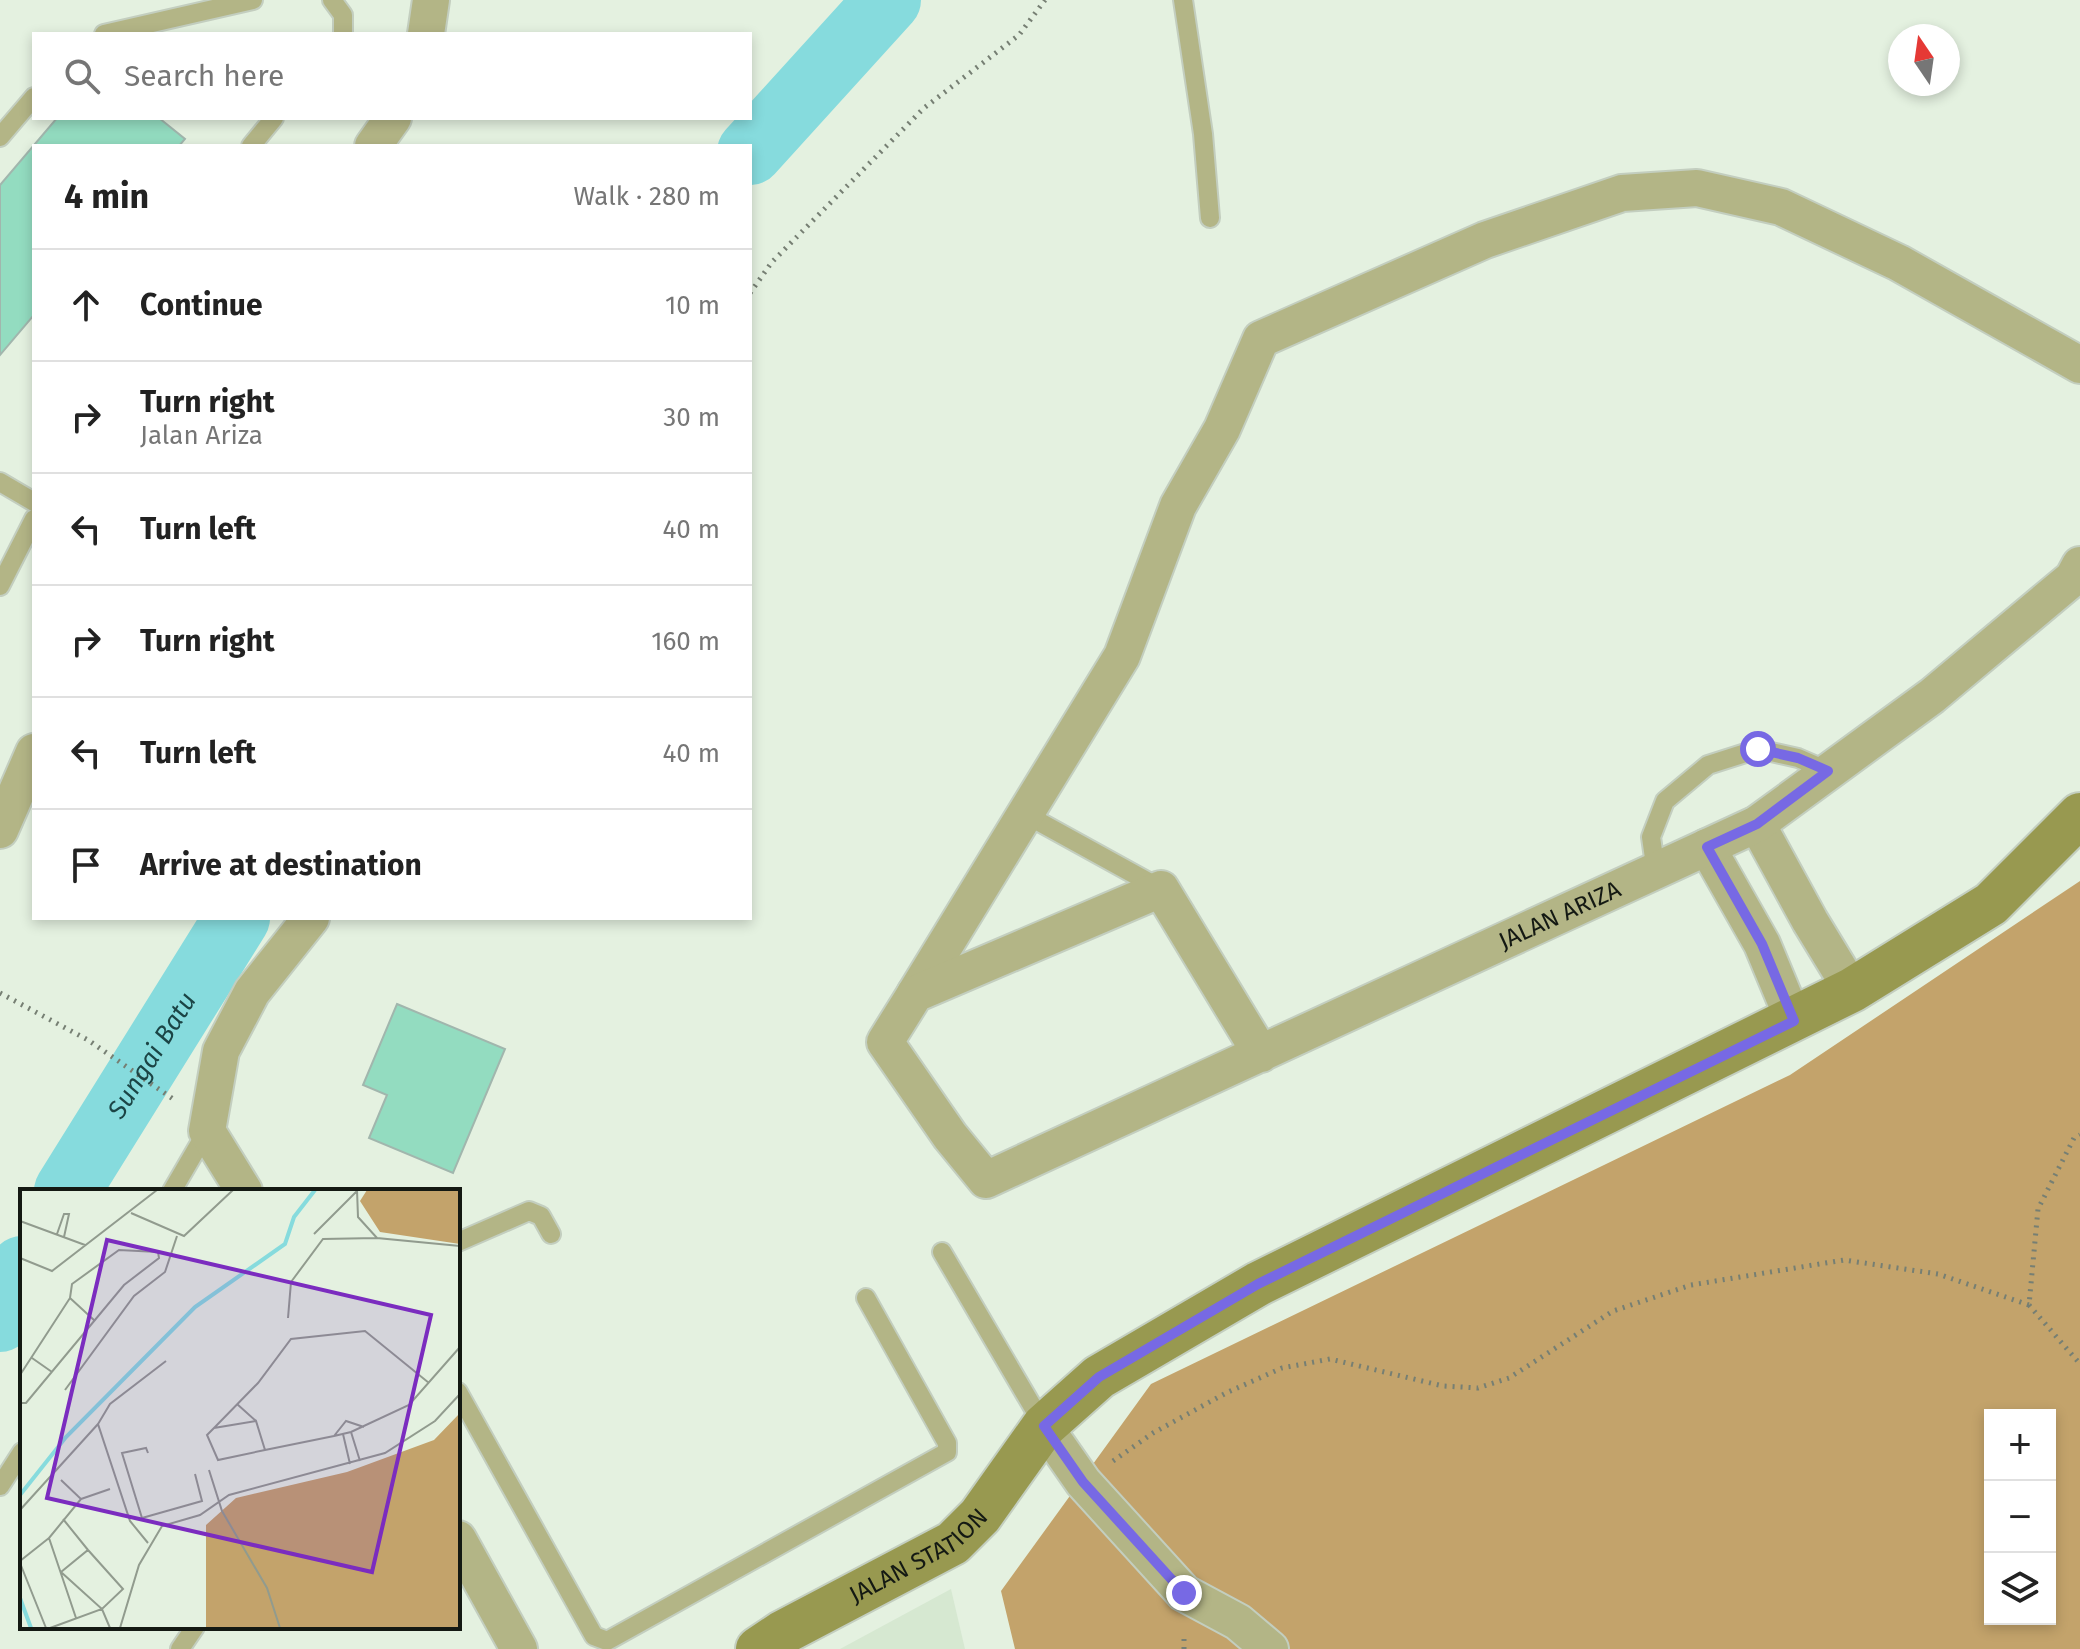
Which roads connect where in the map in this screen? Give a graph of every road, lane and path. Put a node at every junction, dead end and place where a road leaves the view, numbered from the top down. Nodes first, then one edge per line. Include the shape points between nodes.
1 (253, 0) edge
2 (332, 0) edge
3 (431, 0) edge
4 (1045, 0) edge
5 (1183, 0) edge
6 (113, 32) edge
7 (343, 32) edge
8 (426, 32) edge
9 (32, 99) edge
10 (272, 120) edge
11 (392, 120) edge
12 (0, 137) edge
13 (253, 144) edge
14 (374, 144) edge
15 (1210, 218) dead end
16 (752, 290) edge
17 (2080, 365) edge
18 (0, 482) edge
19 (32, 501) edge
20 (32, 523) edge
21 (2080, 565) edge
22 (0, 586) edge
23 (32, 757) edge
24 (1828, 771) junction
25 (1025, 814) junction
26 (2080, 815) edge
27 (1757, 824) junction
28 (0, 830) edge
29 (1707, 847) junction
30 (1656, 872) junction
31 (1161, 889) junction
32 (309, 920) edge
33 (1852, 990) junction
34 (0, 993) edge
35 (915, 994) junction
36 (1794, 1021) junction
37 (1261, 1054) junction
38 (173, 1097) dead end
39 (207, 1131) junction
40 (2080, 1135) edge
41 (173, 1189) edge
42 (243, 1189) edge
43 (551, 1234) dead end
44 (460, 1241) edge
45 (942, 1252) dead end
46 (866, 1298) dead end
47 (2029, 1305) junction
48 (2080, 1364) edge
49 (460, 1396) edge
50 (1044, 1426) junction
51 (20, 1455) edge
52 (1083, 1482) junction
53 (0, 1486) edge
54 (460, 1543) edge
55 (194, 1629) edge
56 (180, 1649) edge
57 (519, 1649) edge
58 (758, 1649) edge
59 (1270, 1649) edge

1 - 6 lane
2 - 7 lane via 343,15
3 - 8 street
4 - 16 path via 1019,35 924,108 772,262
5 - 15 lane
9 - 12 lane
10 - 13 lane
11 - 14 street
17 - 25 street via 1899,263 1781,207 1697,188 1622,193 1485,240 1261,339 1222,429 1178,506 1122,656
18 - 19 lane
20 - 22 lane
21 - 24 street, JALAN ARIZA via 2073,578 1932,696
23 - 28 street
24 - 27 street, JALAN ARIZA
24 - 30 lane via 1758,749 1708,765 1665,801 1651,837
25 - 31 lane
25 - 35 street
26 - 33 street, JALAN STATION via 1991,904
27 - 29 street, JALAN ARIZA
27 - 33 street
29 - 30 street, JALAN ARIZA
29 - 36 street via 1762,944
30 - 37 street, JALAN ARIZA
31 - 35 street
31 - 37 street
32 - 39 street via 252,992 221,1051
33 - 36 street, JALAN STATION
34 - 38 path via 88,1040
35 - 37 street, JALAN ARIZA via 885,1042 986,1180
36 - 50 street, JALAN STATION via 1258,1284 1099,1377
39 - 41 lane
39 - 42 street
40 - 47 path via 2038,1209
43 - 44 lane via 541,1216 529,1211
45 - 50 lane
46 - 49 lane via 947,1443 947,1452 607,1641 594,1636
47 - 48 path
47 - 52 path via 1938,1274 1844,1260 1691,1285 1613,1311 1509,1378 1478,1388 1443,1386 1330,1359 1282,1368 1153,1433
50 - 52 street
50 - 58 street, JALAN STATION via 980,1516 953,1543
51 - 53 lane
52 - 59 street via 1184,1593 1238,1622
54 - 57 street
55 - 56 lane

